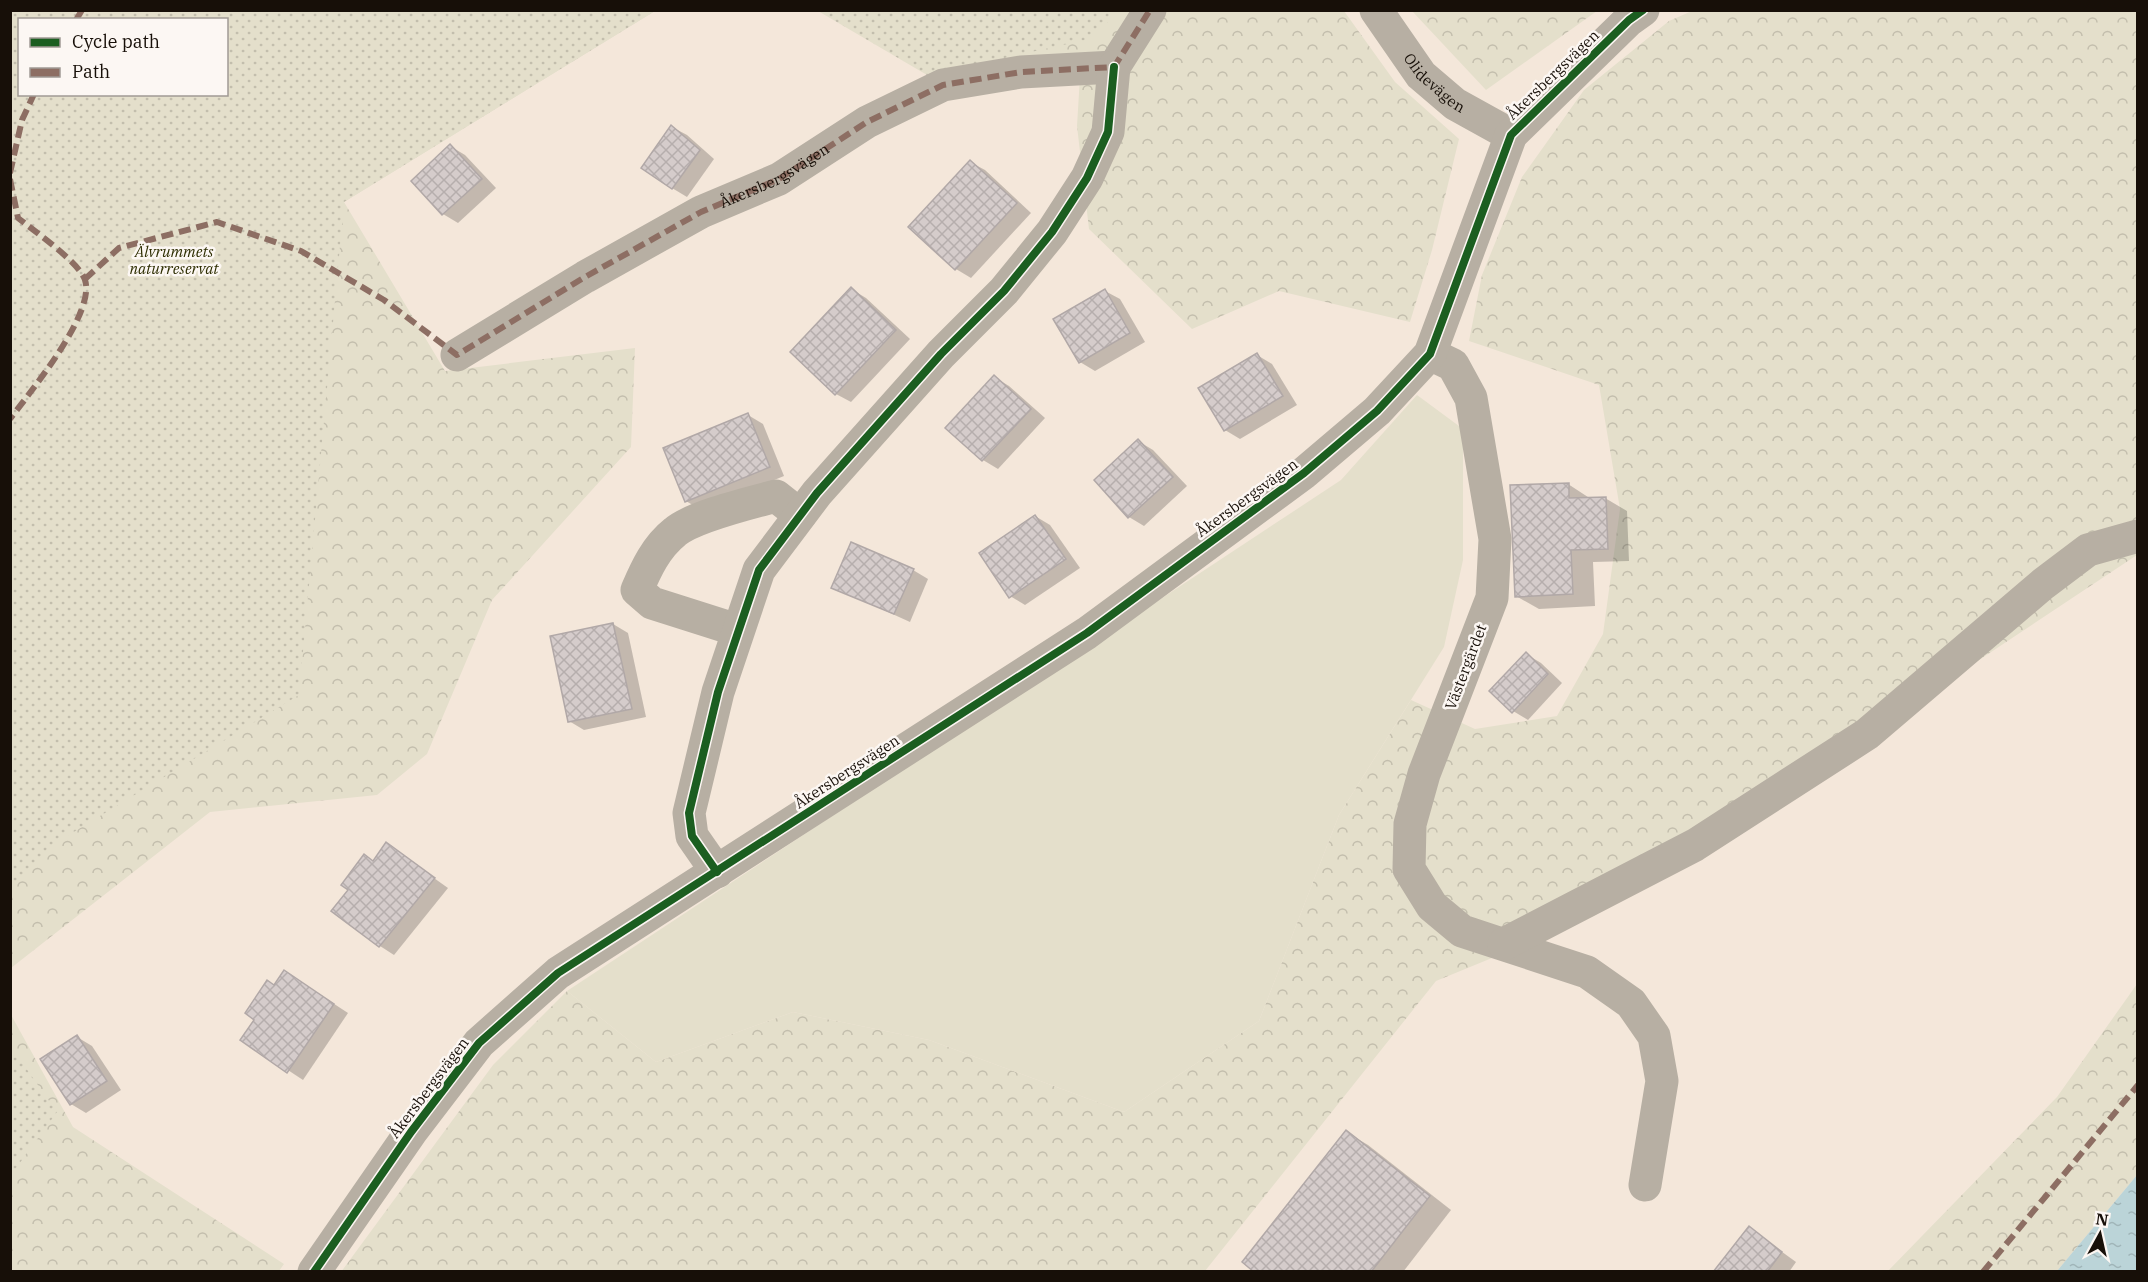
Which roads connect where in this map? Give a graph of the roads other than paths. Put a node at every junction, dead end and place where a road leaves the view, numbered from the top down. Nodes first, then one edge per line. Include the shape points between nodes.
1 (1150, 10) edge
2 (1376, 10) edge
3 (1643, 10) edge
4 (1114, 67) junction
5 (1511, 135) junction
6 (1430, 354) junction
7 (457, 355) dead end
8 (800, 515) junction
9 (2138, 536) edge
10 (737, 630) junction
11 (717, 872) junction
12 (1504, 944) junction
13 (1644, 1185) dead end
14 (314, 1272) edge

1 - 4 street
2 - 5 street, Olidevägen via 1421,75 1455,104
3 - 5 street, Åkersbergsvägen
4 - 7 street, Åkersbergsvägen via 1021,72 943,85 867,122 779,179 701,212
4 - 8 street via 1108,132 1087,178 1052,232 1004,291 940,354
5 - 6 street, Åkersbergsvägen
6 - 11 street, Åkersbergsvägen via 1377,411 1304,473 1087,633
6 - 12 street, Västergärdet via 1453,365 1471,398 1495,539 1492,598 1424,774 1410,824 1409,870 1432,906 1462,931
8 - 10 street via 759,570
8 - 10 street via 776,496 718,512 675,531 649,562 637,590 652,603
9 - 12 street via 2088,550 1867,734 1723,827
10 - 11 street via 689,813 692,836
11 - 14 street, Åkersbergsvägen via 558,973 479,1043 411,1132
12 - 13 street, Västergärdet via 1587,972 1631,1003 1654,1036 1662,1081

